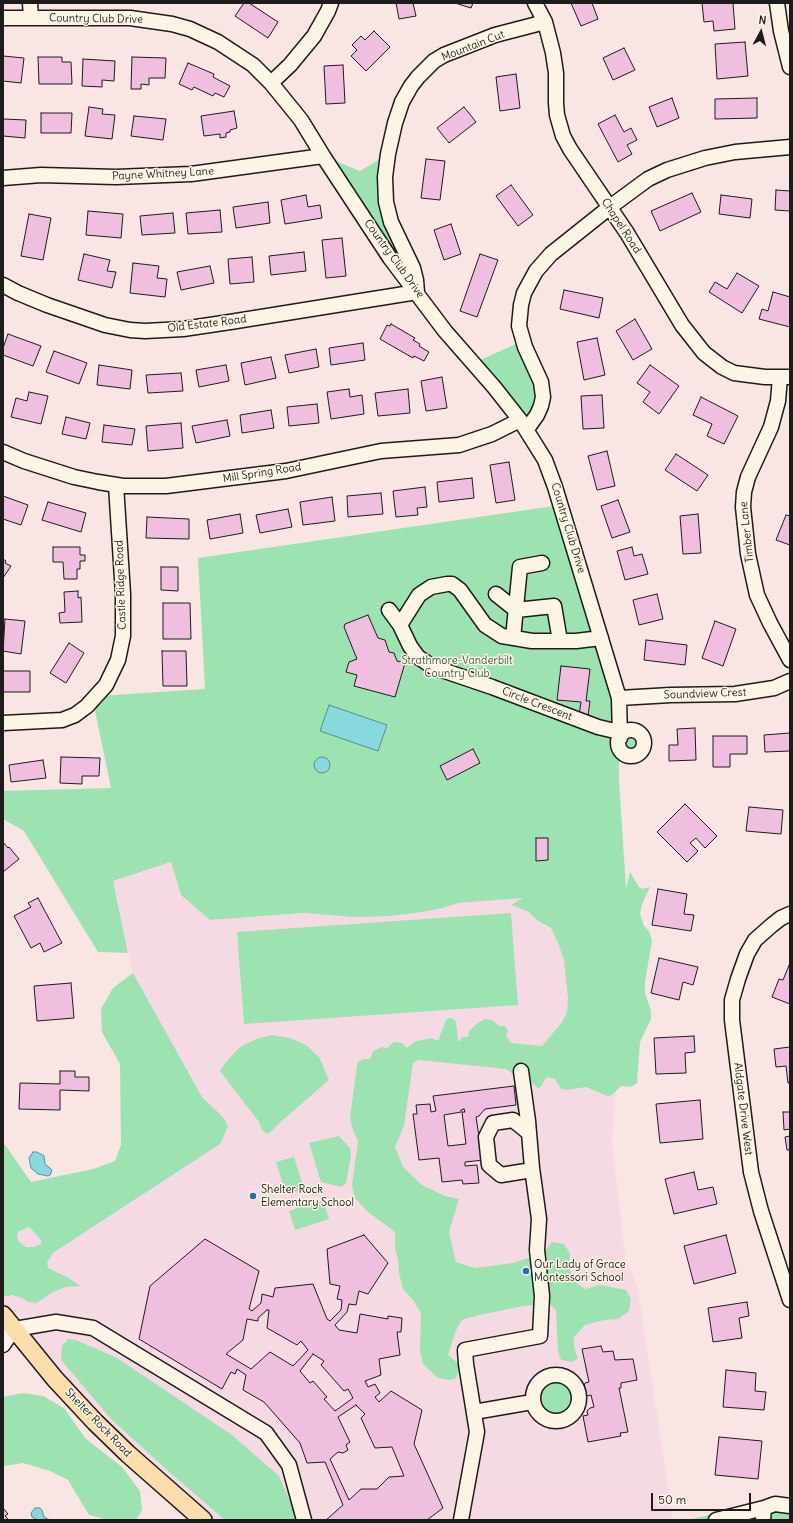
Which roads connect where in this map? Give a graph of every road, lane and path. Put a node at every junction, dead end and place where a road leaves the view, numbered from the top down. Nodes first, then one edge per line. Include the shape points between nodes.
1 (30, 3) edge
2 (332, 3) edge
3 (535, 3) edge
4 (777, 3) edge
5 (3, 18) edge
6 (31, 18) junction
7 (545, 22) junction
8 (790, 67) edge
9 (271, 83) junction
10 (790, 147) edge
11 (323, 156) junction
12 (3, 178) edge
13 (610, 207) junction
14 (3, 285) edge
15 (417, 292) junction
16 (785, 377) edge
17 (524, 424) junction
18 (3, 452) edge
19 (116, 485) junction
20 (542, 564) dead end
21 (496, 594) dead end
22 (388, 610) dead end
23 (516, 610) junction
24 (400, 625) junction
25 (513, 638) junction
26 (601, 638) junction
27 (560, 641) junction
28 (790, 660) edge
29 (790, 681) edge
30 (619, 698) junction
31 (3, 723) edge
32 (790, 914) edge
33 (521, 1071) dead end
34 (529, 1133) junction
35 (532, 1170) junction
36 (790, 1300) edge
37 (3, 1315) edge
38 (8, 1330) edge
39 (3, 1345) edge
40 (532, 1402) dead end
41 (474, 1412) junction
42 (790, 1506) edge
43 (764, 1514) edge
44 (203, 1520) edge
45 (304, 1520) edge
46 (461, 1520) edge
47 (716, 1520) edge

1 - 6 street
2 - 9 street via 314,36
3 - 7 street, Chapel Road
4 - 8 street
5 - 6 street, Country Club Drive
6 - 9 street, Country Club Drive via 130,18 172,24 218,42 253,65
7 - 13 street, Chapel Road via 555,63 557,115 563,136
7 - 15 street, Mountain Cut via 495,36 444,55 418,77 402,102 388,154 385,177 386,202 391,222 413,268
9 - 11 street, Country Club Drive via 300,120
10 - 13 street via 728,153 667,170 648,179
11 - 12 street, Payne Whitney Lane via 191,174 116,177 41,175
11 - 15 street, Country Club Drive via 390,258
13 - 16 street, Chapel Road via 682,325 704,353 722,367 734,372
13 - 17 street via 551,254 536,271 524,293 519,326 525,347 541,382 543,397 537,414
14 - 15 street, Old Estate Road via 47,305 105,325 145,331 230,322
15 - 17 street, Country Club Drive via 445,331
16 - 28 street, Timber Lane via 771,427 748,478 743,507 748,554 757,595
17 - 19 street, Mill Spring Road via 453,446 381,451 286,471 183,485
17 - 26 street, Country Club Drive via 545,460 556,487
18 - 19 street, Mill Spring Road via 74,477
19 - 31 street, Castle Ridge Road via 123,594 123,636 118,660 106,685 76,715 62,720
20 - 23 street via 520,567
21 - 23 street
22 - 24 street, Circle Crescent
23 - 25 street
23 - 27 street via 554,606
24 - 25 street via 419,595 431,587 452,584 460,590 485,624 502,636
24 - 30 street, Circle Crescent via 418,657 433,667 620,735
25 - 27 street
26 - 27 street
26 - 30 street, Country Club Drive
29 - 30 street, Soundview Crest via 774,688 735,694
32 - 36 street, Aldgate Drive West via 781,918 755,940 747,954 732,1000 732,1020 751,1172
33 - 34 street
34 - 35 street
34 - 35 street via 513,1120 494,1123 486,1137 489,1165 501,1175
35 - 41 street via 538,1219 537,1250 542,1296 540,1336 465,1350
37 - 38 main road, Shelter Rock Road
38 - 39 street
38 - 44 main road, Shelter Rock Road via 128,1454
38 - 45 street via 56,1322 93,1328 266,1433 289,1465
40 - 41 street
41 - 46 street via 477,1432
42 - 43 street via 775,1504
43 - 47 street

